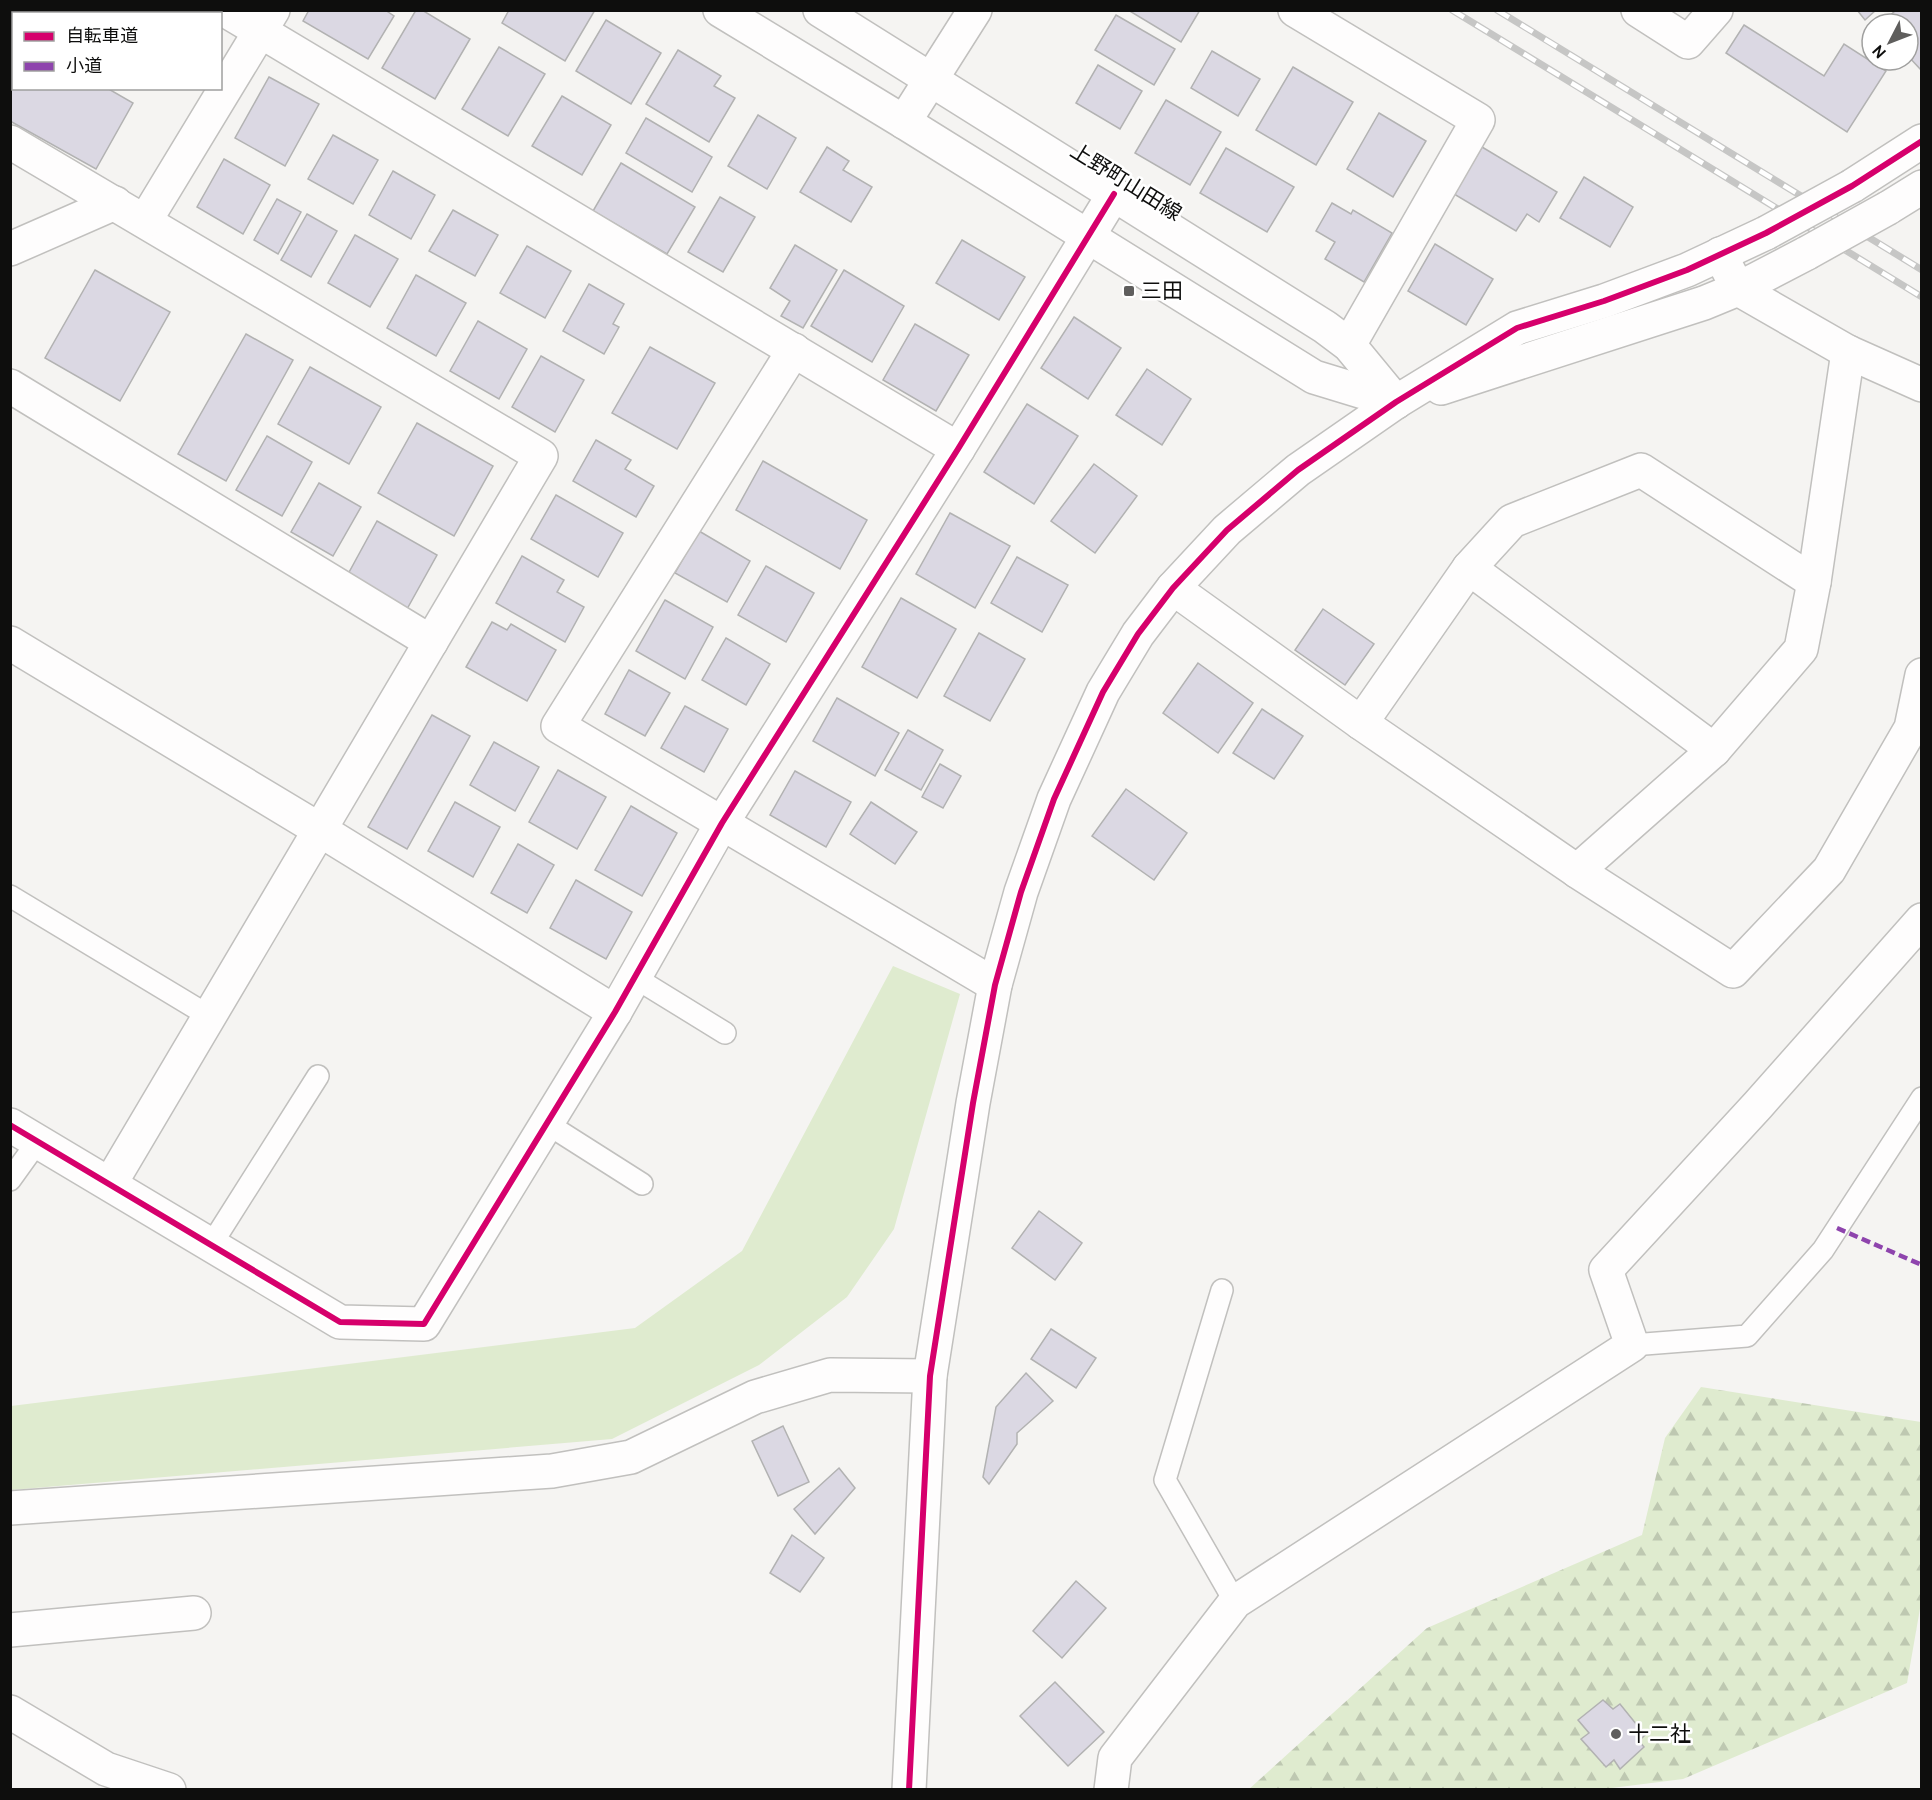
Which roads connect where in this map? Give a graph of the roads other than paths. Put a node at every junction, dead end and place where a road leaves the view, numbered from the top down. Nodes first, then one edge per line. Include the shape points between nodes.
1 (225, 10) edge
2 (720, 10) edge
3 (819, 10) edge
4 (975, 10) edge
5 (1295, 10) edge
6 (1638, 10) edge
7 (1716, 10) edge
8 (266, 21) edge
9 (931, 80) junction
10 (904, 122) junction
11 (1922, 141) edge
12 (10, 142) edge
13 (1922, 187) edge
14 (1114, 194) junction
15 (115, 203) junction
16 (145, 221) junction
17 (1087, 238) junction
18 (10, 249) edge
19 (1720, 254) junction
20 (1738, 289) junction
21 (1349, 345) junction
22 (794, 350) junction
23 (1848, 352) junction
24 (1922, 385) edge
25 (10, 386) edge
26 (1396, 402) junction
27 (958, 449) junction
28 (1469, 568) junction
29 (1814, 582) junction
30 (1173, 588) junction
31 (431, 642) junction
32 (10, 644) edge
33 (1922, 675) edge
34 (1361, 723) junction
35 (1714, 750) junction
36 (722, 823) junction
37 (320, 830) junction
38 (1577, 871) junction
39 (10, 896) edge
40 (1922, 920) edge
41 (634, 977) junction
42 (995, 985) junction
43 (615, 1012) junction
44 (209, 1016) junction
45 (725, 1033) dead end
46 (318, 1076) dead end
47 (1922, 1098) edge
48 (546, 1123) junction
49 (24, 1133) edge
50 (10, 1180) edge
51 (110, 1184) junction
52 (642, 1184) dead end
53 (212, 1245) junction
54 (1222, 1290) dead end
55 (1632, 1345) junction
56 (930, 1376) junction
57 (10, 1508) edge
58 (1235, 1602) junction
59 (194, 1613) dead end
60 (10, 1630) edge
61 (10, 1712) edge
62 (169, 1790) edge
63 (909, 1790) edge
64 (1111, 1790) edge

1 - 8 street
2 - 10 street
3 - 9 street, 上野町山田線
4 - 9 street
5 - 21 street via 1478,120
6 - 7 street via 1688,42
8 - 16 street
8 - 22 street
9 - 10 street
9 - 14 street, 上野町山田線
10 - 17 street
11 - 19 street, bridge via 1852,186
12 - 15 street
13 - 20 street, bridge
14 - 17 street
14 - 21 street, 上野町山田線
15 - 16 street
15 - 18 street
16 - 31 street via 541,456
17 - 26 street via 1314,377
17 - 27 street
19 - 20 street
19 - 26 street via 1604,301 1516,328
20 - 23 street
20 - 26 street
21 - 26 street, 上野町山田線
22 - 27 street
22 - 36 street via 558,726
23 - 24 street
23 - 29 street
25 - 31 street
26 - 30 street via 1298,470 1227,530
27 - 36 street
28 - 29 street via 1512,521 1641,470
28 - 34 street
28 - 35 street
29 - 35 street via 1801,649
30 - 34 street
30 - 42 street via 1137,634 1103,692 1054,799 1021,892
31 - 37 street
32 - 37 street
33 - 38 street via 1911,728 1829,870 1733,971
34 - 38 street
35 - 38 street
36 - 41 street
36 - 42 street
37 - 43 street
37 - 44 street
39 - 44 lane
40 - 55 street via 1606,1269
41 - 43 street
41 - 45 lane
42 - 56 street
43 - 48 street
44 - 51 street
46 - 53 lane
47 - 55 lane via 1822,1251 1747,1336
48 - 52 lane
48 - 53 street via 424,1324 340,1322
49 - 50 lane
49 - 51 street
51 - 53 street
54 - 58 lane via 1165,1480
55 - 58 street
56 - 57 street via 830,1375 755,1397 632,1457 552,1471
56 - 63 street
58 - 64 street via 1115,1758
59 - 60 street
61 - 62 street via 106,1769

